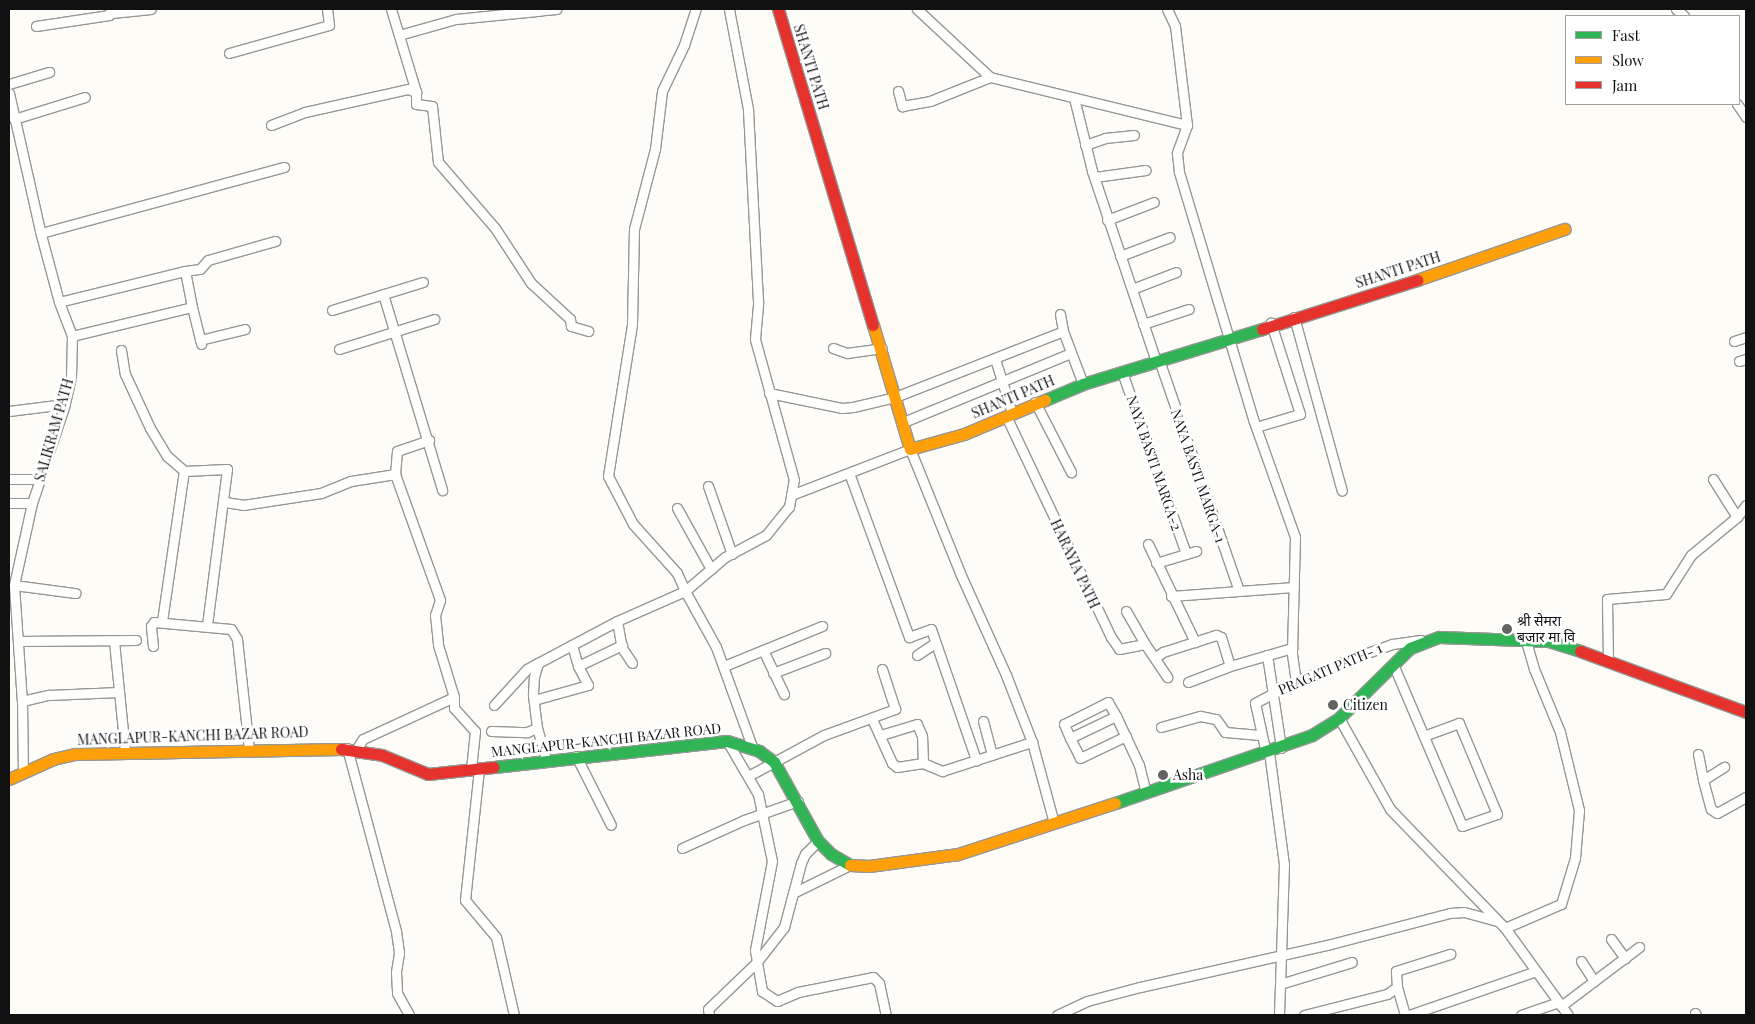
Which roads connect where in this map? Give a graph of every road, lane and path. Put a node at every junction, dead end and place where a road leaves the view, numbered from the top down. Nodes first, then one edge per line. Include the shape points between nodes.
1 (151, 9) edge
2 (327, 9) edge
3 (392, 9) edge
4 (558, 9) edge
5 (696, 9) edge
6 (730, 9) edge
7 (778, 9) edge
8 (917, 9) edge
9 (1168, 9) edge
10 (111, 11) edge
11 (36, 26) dead end
12 (399, 35) junction
13 (229, 52) dead end
14 (49, 72) dead end
15 (990, 77) junction
16 (9, 84) edge
17 (898, 91) dead end
18 (416, 92) junction
19 (9, 93) edge
20 (85, 97) dead end
21 (1074, 98) junction
22 (1738, 105) edge
23 (1746, 117) edge
24 (14, 119) junction
25 (271, 125) dead end
26 (1187, 125) junction
27 (1134, 135) dead end
28 (1085, 145) junction
29 (284, 167) dead end
30 (1146, 170) dead end
31 (1095, 178) junction
32 (1154, 202) dead end
33 (1107, 220) junction
34 (1564, 229) dead end
35 (41, 233) junction
36 (1170, 236) dead end
37 (275, 241) dead end
38 (1120, 256) junction
39 (185, 271) junction
40 (1176, 272) dead end
41 (423, 282) dead end
42 (1132, 289) junction
43 (383, 294) junction
44 (59, 302) junction
45 (192, 307) junction
46 (1189, 309) dead end
47 (332, 310) dead end
48 (1060, 314) dead end
49 (1294, 317) junction
50 (434, 319) dead end
51 (1271, 323) junction
52 (1143, 324) junction
53 (245, 329) dead end
54 (588, 331) dead end
55 (1063, 331) junction
56 (394, 333) junction
57 (72, 336) junction
58 (1228, 336) junction
59 (1746, 337) edge
60 (1734, 341) dead end
61 (833, 348) dead end
62 (882, 348) junction
63 (339, 349) dead end
64 (121, 350) dead end
65 (1071, 353) junction
66 (995, 359) junction
67 (1157, 361) junction
68 (1122, 372) junction
69 (1002, 382) junction
70 (1083, 384) junction
71 (769, 392) junction
72 (895, 397) junction
73 (1036, 402) junction
74 (65, 404) junction
75 (9, 411) edge
76 (1009, 415) junction
77 (901, 423) junction
78 (1256, 427) junction
79 (429, 440) junction
80 (910, 449) junction
81 (184, 471) junction
82 (1071, 472) dead end
83 (849, 473) junction
84 (395, 474) junction
85 (9, 479) edge
86 (40, 479) junction
87 (1713, 480) dead end
88 (708, 486) dead end
89 (442, 490) dead end
90 (1342, 491) dead end
91 (791, 495) junction
92 (225, 502) junction
93 (9, 503) edge
94 (32, 503) junction
95 (1746, 505) edge
96 (677, 508) dead end
97 (1737, 517) junction
98 (1148, 544) dead end
99 (1196, 551) dead end
100 (732, 554) junction
101 (1186, 554) junction
102 (1156, 562) junction
103 (711, 569) junction
104 (14, 585) junction
105 (1294, 588) junction
106 (685, 591) junction
107 (1239, 591) junction
108 (75, 593) dead end
109 (1171, 596) junction
110 (1126, 612) dead end
111 (162, 621) junction
112 (617, 621) junction
113 (208, 625) junction
114 (822, 626) dead end
115 (1526, 638) junction
116 (1429, 639) junction
117 (114, 640) junction
118 (136, 640) dead end
119 (18, 641) junction
120 (1195, 642) junction
121 (935, 643) junction
122 (1145, 644) junction
123 (572, 645) junction
124 (622, 645) junction
125 (153, 646) dead end
126 (1292, 648) junction
127 (763, 650) junction
128 (825, 653) dead end
129 (917, 655) dead end
130 (1266, 655) junction
131 (1156, 657) junction
132 (1608, 659) junction
133 (538, 663) junction
134 (632, 663) dead end
135 (1393, 664) junction
136 (578, 666) junction
137 (724, 666) junction
138 (1230, 666) junction
139 (882, 669) dead end
140 (773, 673) junction
141 (1166, 676) dead end
142 (1296, 681) junction
143 (1188, 682) dead end
144 (119, 692) junction
145 (1272, 693) junction
146 (784, 694) dead end
147 (454, 697) junction
148 (534, 700) junction
149 (22, 701) junction
150 (494, 705) dead end
151 (1746, 712) edge
152 (1116, 716) junction
153 (1339, 718) junction
154 (872, 719) junction
155 (983, 721) dead end
156 (1161, 727) dead end
157 (537, 728) junction
158 (491, 732) dead end
159 (880, 735) junction
160 (1260, 735) junction
161 (1126, 736) junction
162 (1424, 736) junction
163 (1070, 738) junction
164 (727, 741) junction
165 (1032, 742) junction
166 (1280, 748) junction
167 (249, 749) junction
168 (352, 749) junction
169 (753, 749) junction
170 (125, 752) junction
171 (1268, 753) junction
172 (1698, 754) dead end
173 (992, 755) junction
174 (576, 756) junction
175 (546, 759) junction
176 (976, 760) junction
177 (774, 762) junction
178 (923, 763) junction
179 (1724, 767) dead end
180 (475, 770) junction
181 (23, 772) junction
182 (750, 775) junction
183 (9, 779) edge
184 (1704, 780) junction
185 (1146, 793) junction
186 (1746, 797) edge
187 (798, 801) junction
188 (764, 814) junction
189 (1054, 824) junction
190 (611, 825) dead end
191 (818, 841) junction
192 (682, 848) dead end
193 (850, 865) junction
194 (793, 893) junction
195 (1497, 920) junction
196 (1505, 928) junction
197 (1611, 939) dead end
198 (1639, 947) dead end
199 (1450, 954) dead end
200 (1280, 955) junction
201 (1625, 958) junction
202 (1581, 961) dead end
203 (1352, 962) dead end
204 (756, 963) junction
205 (1536, 971) junction
206 (1594, 981) junction
207 (1280, 984) junction
208 (1397, 988) junction
209 (1560, 1004) junction
210 (409, 1015) edge
211 (514, 1015) edge
212 (709, 1015) edge
213 (886, 1015) edge
214 (1057, 1015) edge
215 (1279, 1015) edge
216 (1304, 1015) edge
217 (1407, 1015) edge
218 (1521, 1015) edge
219 (1568, 1015) edge

1 - 10 street
2 - 13 street via 329,25
3 - 12 street
4 - 12 street via 456,19
5 - 106 street via 684,45 662,91 655,149 634,229 632,324 608,476 634,524 678,573
6 - 71 street via 748,109 758,301 755,339
7 - 62 street, SHANTI PATH
8 - 15 street
9 - 26 street via 1175,26
10 - 11 street
12 - 18 street
14 - 16 street
15 - 17 street via 930,101 902,106
15 - 21 street
18 - 25 street via 408,89 305,112
18 - 54 street via 416,104 432,106 438,162 448,178 495,228 531,284 570,320 571,326
19 - 24 street, SALIKRAM PATH
20 - 24 street
21 - 26 street
21 - 28 street, NAYA BASTI MARGA-1
22 - 23 street
24 - 35 street, SALIKRAM PATH
26 - 58 street via 1177,153 1179,172
27 - 28 street via 1105,138
28 - 31 street, NAYA BASTI MARGA-1
29 - 35 street
30 - 31 street
31 - 33 street, NAYA BASTI MARGA-1
32 - 33 street
33 - 38 street, NAYA BASTI MARGA-1
34 - 49 street, SHANTI PATH via 1423,278
35 - 44 street, SALIKRAM PATH
36 - 38 street
37 - 39 street via 208,260 200,269
38 - 42 street, NAYA BASTI MARGA-1
39 - 44 street
39 - 45 street
40 - 42 street
41 - 43 street
42 - 52 street, NAYA BASTI MARGA-1
43 - 47 street
43 - 56 street
44 - 57 street, SALIKRAM PATH
45 - 53 street via 200,342
45 - 57 street
46 - 52 street
48 - 55 street
49 - 51 street, SHANTI PATH
49 - 90 street
50 - 56 street
51 - 58 street, SHANTI PATH
51 - 78 street via 1300,414
52 - 67 street, NAYA BASTI MARGA-1
55 - 65 street
55 - 66 street
56 - 63 street
56 - 79 street
57 - 74 street, SALIKRAM PATH via 71,376
58 - 67 street, SHANTI PATH
58 - 78 street
59 - 60 street
61 - 62 street via 847,353
62 - 72 street, SHANTI PATH
64 - 81 street via 125,374 150,428 167,456
65 - 69 street
65 - 70 street
66 - 69 street
66 - 72 street
67 - 68 street, SHANTI PATH
67 - 107 street, NAYA BASTI MARGA-1
68 - 70 street, SHANTI PATH
68 - 101 street, NAYA BASTI MARGA-2
69 - 76 street
69 - 77 street
70 - 73 street, SHANTI PATH
71 - 72 street via 842,408
71 - 91 street via 794,480
72 - 77 street, SHANTI PATH
73 - 76 street, SHANTI PATH
73 - 82 street
74 - 75 street
74 - 86 street, SALIKRAM PATH
76 - 80 street, SHANTI PATH via 964,434
76 - 122 street, HARAYIA PATH via 1111,638 1119,649
77 - 80 street, SHANTI PATH
78 - 105 street via 1294,538
79 - 84 street via 397,451
79 - 89 street
80 - 83 street
80 - 165 street
81 - 92 street via 227,469
81 - 111 street
83 - 91 street
83 - 121 street via 909,637 931,629
84 - 92 street via 351,481 321,493 243,505
84 - 147 street via 429,560 440,600 435,614 438,645
85 - 86 street
86 - 94 street, SALIKRAM PATH
87 - 97 street
88 - 100 street
91 - 100 street via 789,507 778,524 766,535
92 - 113 street
93 - 94 street
94 - 104 street, SALIKRAM PATH
95 - 97 street
96 - 103 street
97 - 132 street via 1691,555 1666,594 1607,599
98 - 102 street
99 - 101 street
100 - 103 street
101 - 102 street
102 - 109 street
103 - 106 street
104 - 108 street
104 - 119 street, SALIKRAM PATH
105 - 107 street
105 - 126 street
106 - 112 street
106 - 137 street
107 - 109 street
109 - 120 street
110 - 122 street
111 - 113 street
111 - 125 street via 151,626
112 - 123 street
112 - 124 street
113 - 167 street via 231,629 236,634
114 - 127 street
115 - 116 street via 1449,636
115 - 132 street via 1548,641
115 - 196 street via 1534,669 1560,732 1579,810 1575,858 1560,904
116 - 135 street via 1410,648
116 - 142 street, PRAGATI PATH- 1 via 1392,644
117 - 118 street
117 - 119 street
117 - 144 street
119 - 149 street, SALIKRAM PATH
120 - 131 street
120 - 138 street via 1216,635 1222,637
121 - 129 street
121 - 176 street
122 - 131 street
123 - 133 street
123 - 136 street
124 - 134 street
124 - 136 street
126 - 130 street
126 - 142 street
127 - 137 street
127 - 140 street
128 - 140 street
130 - 138 street
130 - 145 street
131 - 141 street
132 - 151 street
133 - 148 street
133 - 150 street via 527,670
135 - 153 street
135 - 162 street
136 - 148 street via 588,685
137 - 169 street
138 - 143 street
139 - 154 street via 894,709
140 - 146 street
142 - 145 street, PRAGATI PATH- 1
144 - 149 street via 49,695
144 - 170 street
145 - 160 street, PRAGATI PATH- 1 via 1255,703
145 - 166 street
147 - 168 street via 364,739
147 - 180 street via 458,716 475,731
148 - 157 street
149 - 181 street, SALIKRAM PATH
152 - 161 street
152 - 163 street
152 - 163 street via 1108,702 1064,724
153 - 166 street via 1312,735
153 - 195 street via 1390,809
154 - 159 street
154 - 177 street via 824,735
155 - 173 street
156 - 160 street via 1200,716 1216,719 1225,732
157 - 158 street via 527,732
157 - 175 street
159 - 178 street via 897,767
159 - 178 street via 917,724 922,736
160 - 171 street, PRAGATI PATH- 1
161 - 163 street via 1080,758
161 - 185 street via 1139,765
162 - 162 street via 1462,826 1497,814 1459,723
164 - 169 street, MANGLAPUR-KANCHI BAZAR ROAD
164 - 174 street, MANGLAPUR-KANCHI BAZAR ROAD
164 - 182 street
165 - 173 street
165 - 189 street
166 - 171 street
167 - 168 street, MANGLAPUR-KANCHI BAZAR ROAD
167 - 170 street, MANGLAPUR-KANCHI BAZAR ROAD
168 - 180 street, MANGLAPUR-KANCHI BAZAR ROAD via 382,755 428,774
168 - 210 street via 396,931 400,953 396,972 397,993
169 - 177 street, MANGLAPUR-KANCHI BAZAR ROAD
170 - 181 street, MANGLAPUR-KANCHI BAZAR ROAD via 69,755
171 - 185 street
171 - 200 street, PRAGATI PATH- 1 via 1284,864
172 - 184 street
173 - 176 street
174 - 175 street, MANGLAPUR-KANCHI BAZAR ROAD
174 - 190 street
175 - 180 street, MANGLAPUR-KANCHI BAZAR ROAD
176 - 178 street via 942,771
177 - 182 street
177 - 187 street, MANGLAPUR-KANCHI BAZAR ROAD
179 - 184 street
180 - 211 street via 465,900 496,937
181 - 183 street, MANGLAPUR-KANCHI BAZAR ROAD
182 - 188 street
184 - 186 street via 1711,809 1717,813
185 - 189 street
187 - 188 street
187 - 191 street, MANGLAPUR-KANCHI BAZAR ROAD
188 - 192 street
188 - 204 street via 772,861 758,926
189 - 193 street via 939,858
191 - 193 street, MANGLAPUR-KANCHI BAZAR ROAD via 831,854
191 - 194 street via 805,854
193 - 194 street
194 - 204 street via 784,927
195 - 196 street
195 - 200 street via 1464,912 1450,913
196 - 205 street
197 - 201 street
198 - 201 street
199 - 208 street via 1396,971
200 - 207 street, PRAGATI PATH- 1
200 - 214 street via 1087,1001
201 - 206 street
202 - 206 street
203 - 207 street
204 - 212 street via 708,1009
204 - 213 street via 762,991 777,1001 798,992 873,977 879,983
205 - 209 street
205 - 217 street
206 - 209 street
207 - 215 street, PRAGATI PATH- 1
208 - 216 street via 1387,994
208 - 217 street
209 - 218 street
209 - 219 street

